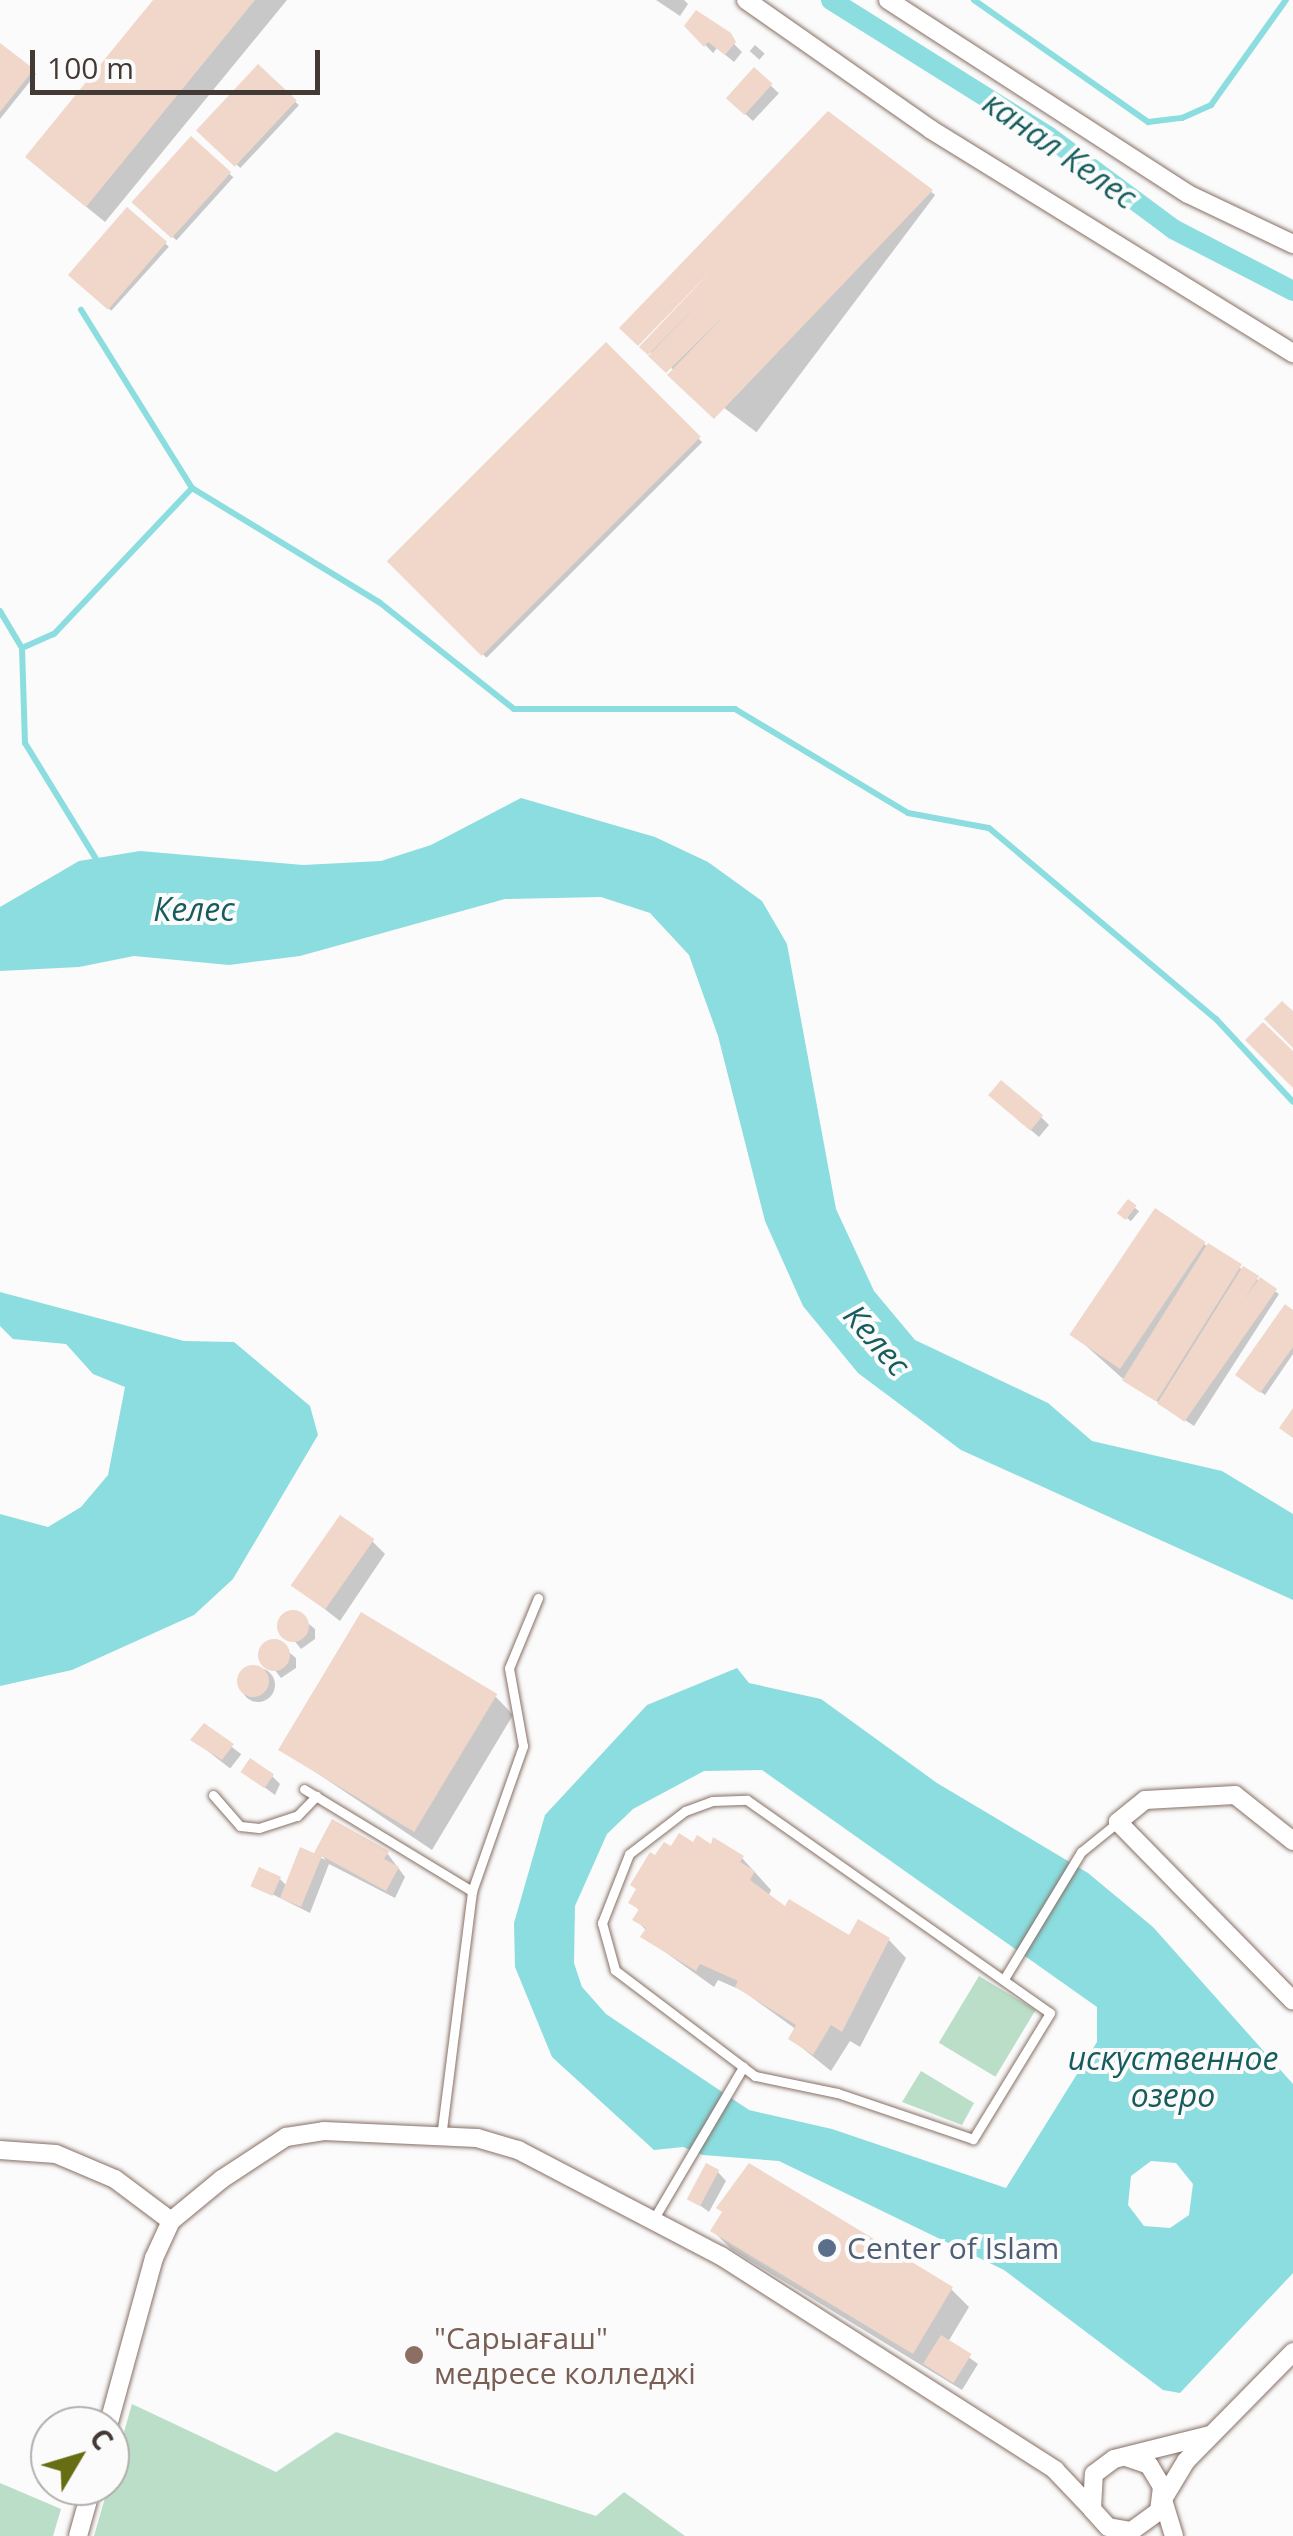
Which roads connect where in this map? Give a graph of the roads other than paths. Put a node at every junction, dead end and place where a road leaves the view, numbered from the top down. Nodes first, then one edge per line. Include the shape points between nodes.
1 (746, 0) edge
2 (888, 0) edge
3 (1293, 244) edge
4 (1293, 353) edge
5 (538, 1598) dead end
6 (304, 1789) dead end
7 (212, 1795) dead end
8 (316, 1796) junction
9 (1118, 1822) junction
10 (1293, 1841) edge
11 (472, 1890) junction
12 (1004, 1980) junction
13 (1293, 2001) edge
14 (743, 2067) junction
15 (441, 2136) junction
16 (0, 2150) edge
17 (653, 2221) junction
18 (172, 2222) junction
19 (1293, 2352) edge
20 (113, 2406) edge
21 (1210, 2435) junction
22 (1120, 2458) junction
23 (1055, 2470) junction
24 (1163, 2499) junction
25 (86, 2506) edge
26 (1092, 2509) junction
27 (1139, 2534) edge
28 (78, 2536) edge
29 (1174, 2536) edge

1 - 4 street via 930,130
2 - 3 street via 1188,194
5 - 11 lane via 509,1668 522,1746 518,1772
6 - 8 lane
7 - 8 lane via 240,1826 259,1828 297,1816
8 - 11 lane
9 - 10 street via 1145,1800 1235,1795
9 - 12 lane via 1081,1852
9 - 13 street
11 - 15 lane
12 - 14 lane via 1050,2013 973,2139
12 - 14 lane via 758,1804 712,1801 664,1824 629,1854 602,1922 615,1970
14 - 17 lane
15 - 17 street via 518,2150
15 - 18 street via 324,2131 286,2138
16 - 18 street via 56,2154 115,2179
17 - 23 street via 721,2256
18 - 20 street via 154,2258
19 - 21 street
21 - 22 street
21 - 24 street
22 - 23 street
22 - 24 street via 1158,2475
22 - 26 street via 1094,2474
23 - 26 street
24 - 27 street
24 - 29 street
25 - 28 street
26 - 27 street via 1108,2526

